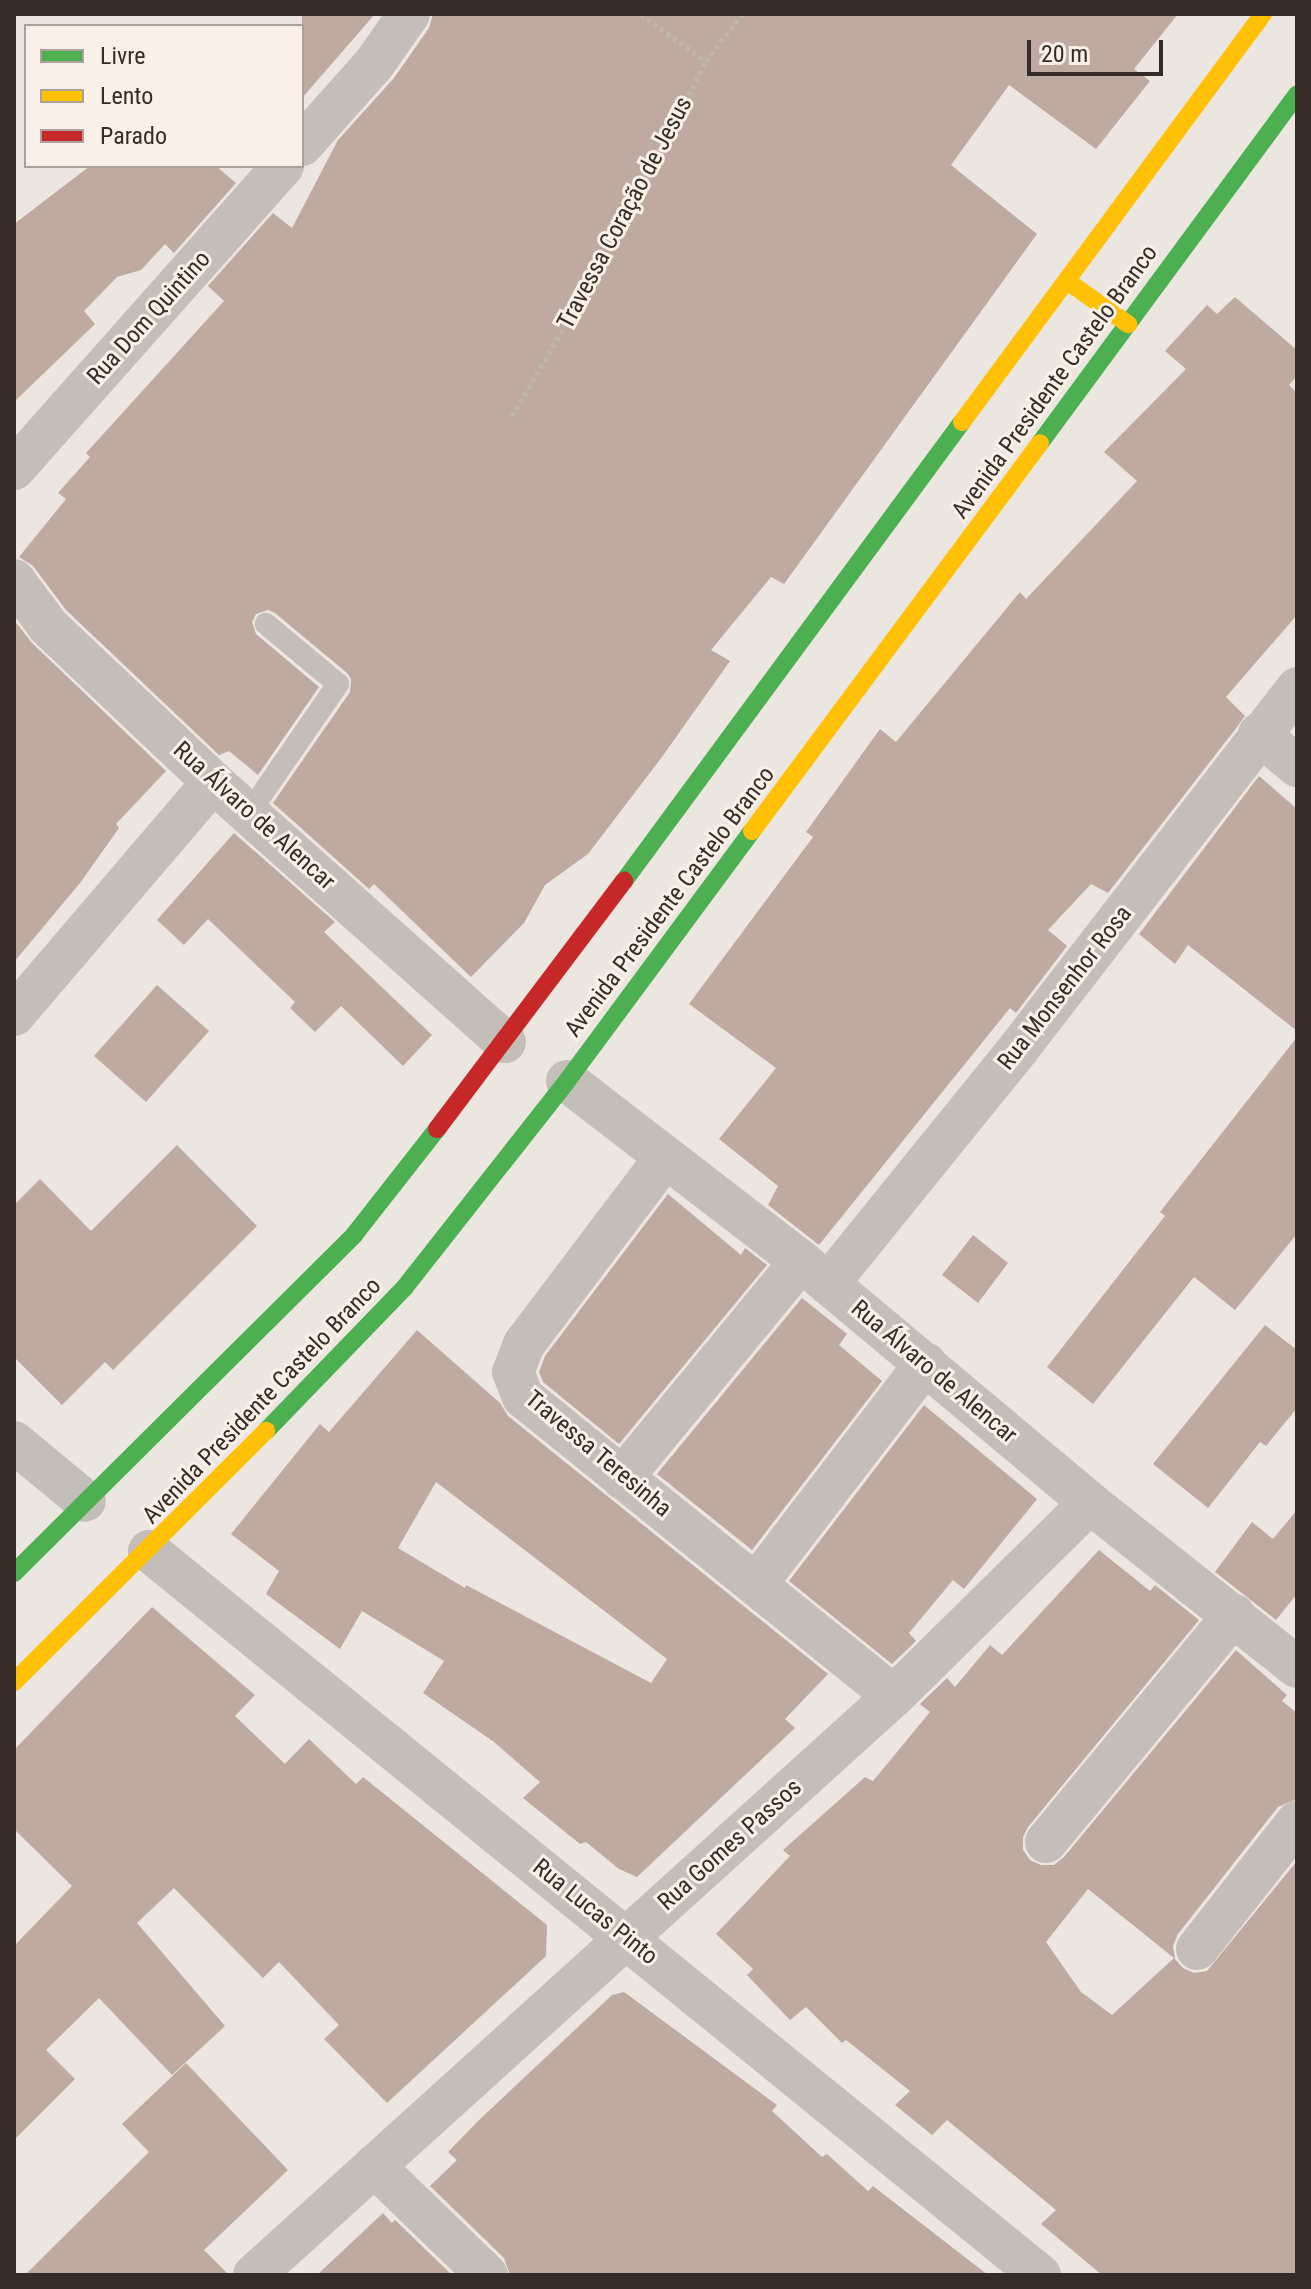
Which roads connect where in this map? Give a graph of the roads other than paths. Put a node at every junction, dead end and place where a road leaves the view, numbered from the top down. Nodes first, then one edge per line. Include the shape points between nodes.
1 (409, 14) edge
2 (1263, 14) edge
3 (1297, 95) edge
4 (304, 143) edge
5 (281, 168) edge
6 (1067, 281) junction
7 (1128, 324) junction
8 (14, 469) edge
9 (14, 580) edge
10 (266, 624) dead end
11 (1297, 688) edge
12 (1259, 734) junction
13 (1297, 766) edge
14 (213, 782) junction
15 (249, 813) junction
16 (14, 1015) edge
17 (505, 1042) junction
18 (567, 1081) junction
19 (664, 1159) junction
20 (815, 1273) junction
21 (926, 1363) junction
22 (14, 1442) edge
23 (622, 1478) junction
24 (85, 1501) junction
25 (1090, 1503) junction
26 (149, 1551) junction
27 (14, 1573) edge
28 (757, 1583) junction
29 (1234, 1615) junction
30 (1297, 1667) edge
31 (14, 1682) edge
32 (894, 1696) junction
33 (1297, 1822) edge
34 (1046, 1842) dead end
35 (627, 1938) junction
36 (1197, 1949) dead end
37 (374, 2166) junction
38 (254, 2275) edge
39 (487, 2275) edge
40 (1040, 2275) edge

1 - 4 street via 374,64
2 - 6 main road, Avenida Presidente Castelo Branco
3 - 7 main road, Avenida Presidente Castelo Branco
5 - 8 street, Rua Dom Quintino
6 - 7 main road
6 - 17 main road, Avenida Presidente Castelo Branco
7 - 18 main road, Avenida Presidente Castelo Branco
9 - 14 street, Rua Álvaro de Alencar via 48,626
10 - 15 lane via 338,684
11 - 12 street, Rua Monsenhor Rosa
12 - 13 street
12 - 20 street, Rua Monsenhor Rosa via 1047,1012
14 - 15 street, Rua Álvaro de Alencar
14 - 16 street
15 - 17 street, Rua Álvaro de Alencar
17 - 24 main road, Avenida Presidente Castelo Branco via 354,1235
18 - 19 street, Rua Álvaro de Alencar
18 - 26 main road, Avenida Presidente Castelo Branco via 405,1287
19 - 20 street, Rua Álvaro de Alencar
19 - 23 street, Travessa Teresinha via 524,1344 513,1372 523,1397
20 - 21 street, Rua Álvaro de Alencar
20 - 23 street, Rua Monsenhor Rosa
21 - 25 street, Rua Álvaro de Alencar
21 - 28 street
22 - 24 street
23 - 28 street, Travessa Teresinha
24 - 27 main road, Avenida Presidente Castelo Branco
25 - 29 street, Rua Álvaro de Alencar
25 - 32 street, Rua Gomes Passos
26 - 31 main road, Avenida Presidente Castelo Branco
26 - 35 street, Rua Lucas Pinto
28 - 32 street, Travessa Teresinha
29 - 30 street, Rua Álvaro de Alencar
29 - 34 street
32 - 35 street, Rua Gomes Passos
33 - 36 street
35 - 37 street, Rua Gomes Passos
35 - 40 street, Rua Lucas Pinto
37 - 38 street, Rua Gomes Passos
37 - 39 street

